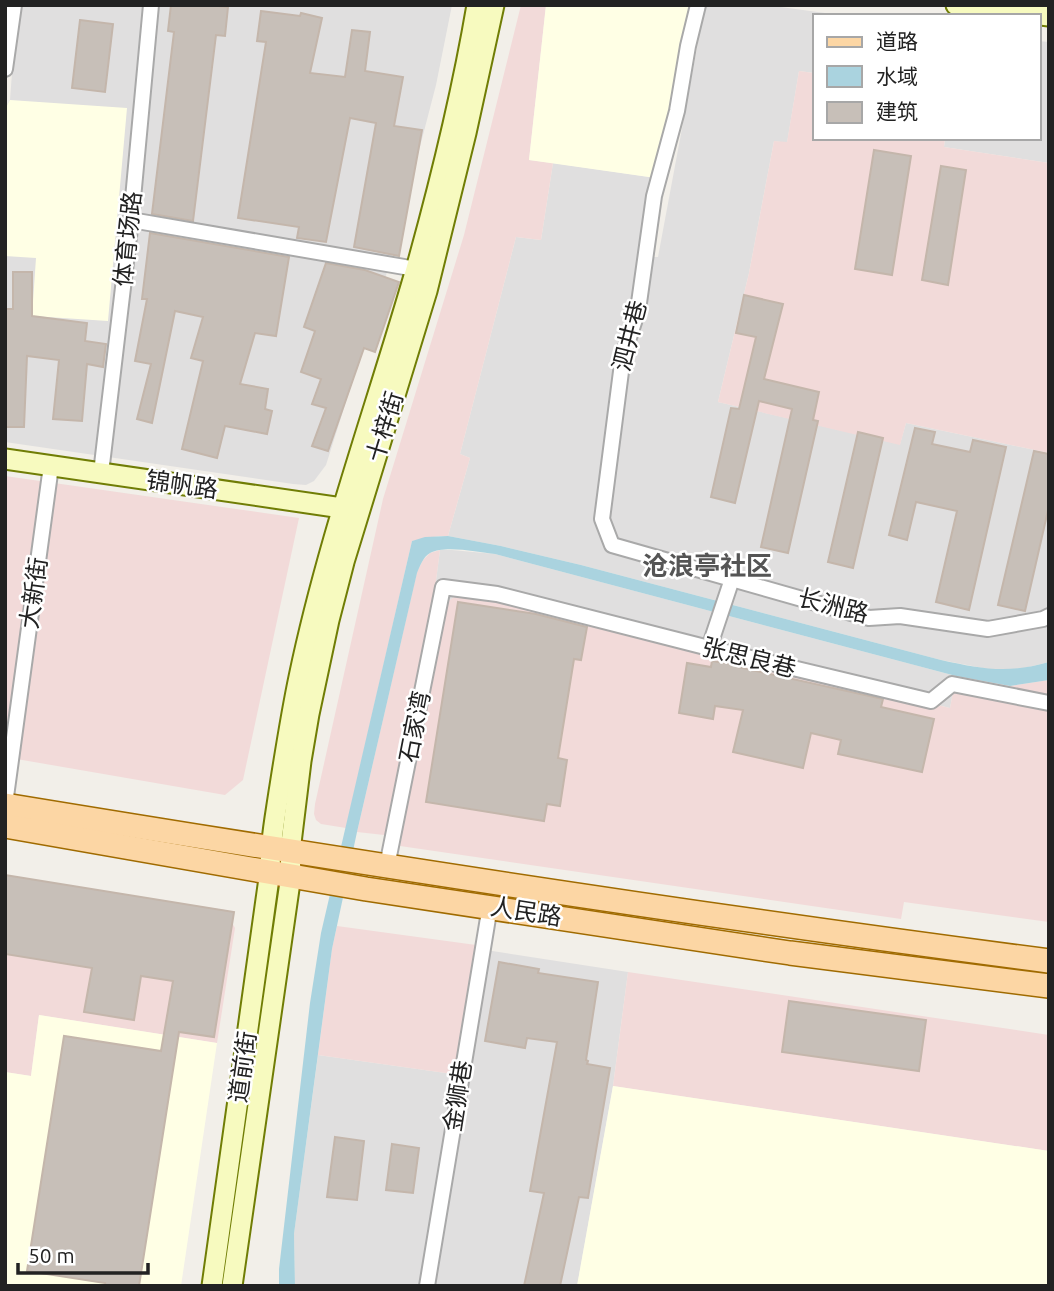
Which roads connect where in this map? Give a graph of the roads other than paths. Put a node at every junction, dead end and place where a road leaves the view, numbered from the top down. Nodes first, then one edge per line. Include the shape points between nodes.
1 (14, 5) edge
2 (151, 5) edge
3 (477, 5) edge
4 (495, 5) edge
5 (698, 5) edge
6 (956, 5) edge
7 (1042, 12) edge
8 (5, 69) edge
9 (131, 220) junction
10 (416, 269) junction
11 (5, 459) edge
12 (51, 466) junction
13 (101, 473) junction
14 (351, 510) junction
15 (732, 579) junction
16 (443, 587) joint
17 (1049, 616) edge
18 (709, 648) junction
19 (1049, 703) edge
20 (5, 805) edge
21 (5, 826) edge
22 (280, 862) junction
23 (383, 866) junction
24 (491, 906) junction
25 (1049, 961) edge
26 (1049, 986) edge
27 (212, 1286) edge
28 (232, 1286) edge
29 (427, 1286) edge

1 - 8 street
2 - 9 street, 体育场路
3 - 10 main road, 十梓街
4 - 14 main road, 十梓街 via 427,290
5 - 15 street, 泗井巷 via 654,196 638,310 623,356 602,519 612,545
6 - 7 main road
9 - 10 street
9 - 13 street, 体育场路
10 - 14 main road, 十梓街
11 - 12 main road, 锦帆路
12 - 13 main road, 锦帆路
12 - 20 street, 大新街
13 - 14 main road, 锦帆路
14 - 22 main road, 十梓街
15 - 17 street, 长洲路 via 869,618 900,616 988,629
15 - 18 street
16 - 18 street, 张思良巷 via 497,594
16 - 23 street, 石家湾
18 - 19 street, 张思良巷 via 931,701 952,684
20 - 22 main road, 人民路
21 - 22 main road, 人民路
22 - 23 main road, 人民路 via 325,857
22 - 24 main road, 人民路 via 316,880
22 - 27 main road, 道前街
22 - 28 main road, 道前街
23 - 25 main road, 人民路
24 - 26 main road, 人民路 via 790,953
24 - 29 street, 金狮巷

